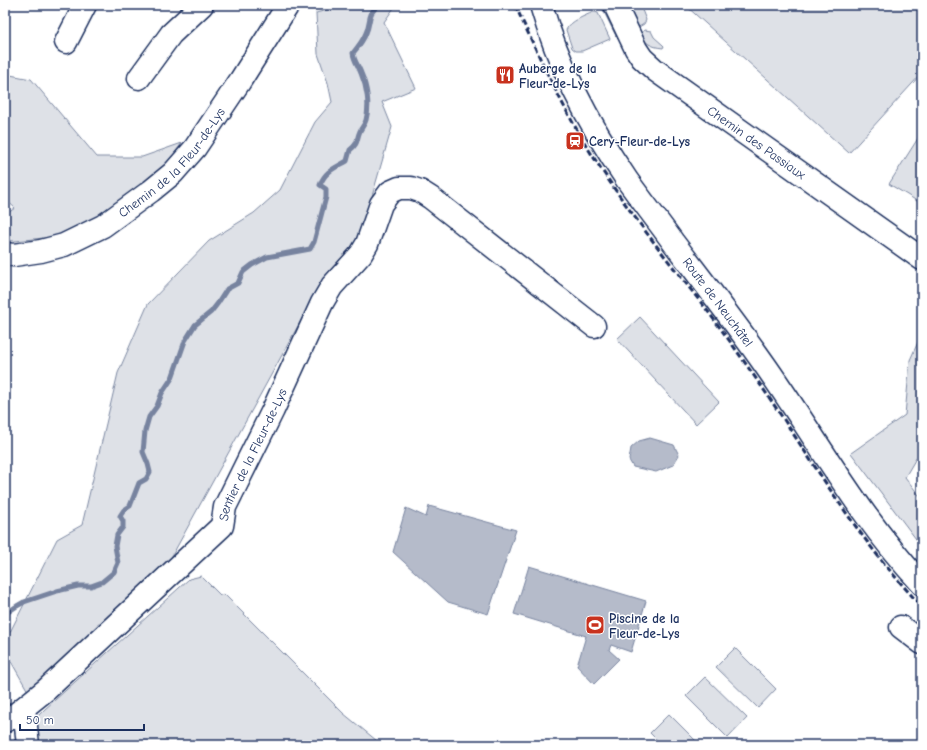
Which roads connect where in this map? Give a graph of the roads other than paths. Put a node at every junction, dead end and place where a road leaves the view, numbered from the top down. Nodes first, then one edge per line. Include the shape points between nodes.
1 (85, 5) edge
2 (202, 5) edge
3 (288, 5) edge
4 (541, 5) edge
5 (615, 5) edge
6 (66, 42) dead end
7 (139, 78) dead end
8 (5, 254) edge
9 (922, 259) edge
10 (594, 326) dead end
11 (922, 584) edge
12 (900, 627) dead end
13 (922, 643) edge
14 (24, 708) junction
15 (5, 721) edge
16 (28, 745) edge

1 - 6 street
2 - 7 street via 171,34
3 - 8 street, Chemin de la Fleur-de-Lys via 195,148 173,173 103,226 64,245 42,251
4 - 11 street, Route de Neuchâtel via 562,65 578,100 628,181 763,363 861,509
5 - 9 street, Chemin des Passiaux via 636,49 655,70
10 - 14 street, Sentier de la Fleur-de-Lys via 431,198 411,188 399,188 390,192 381,204 361,254 332,286 322,303 225,507 222,526
12 - 13 street
14 - 15 street, Sentier de la Fleur-de-Lys
14 - 16 street

